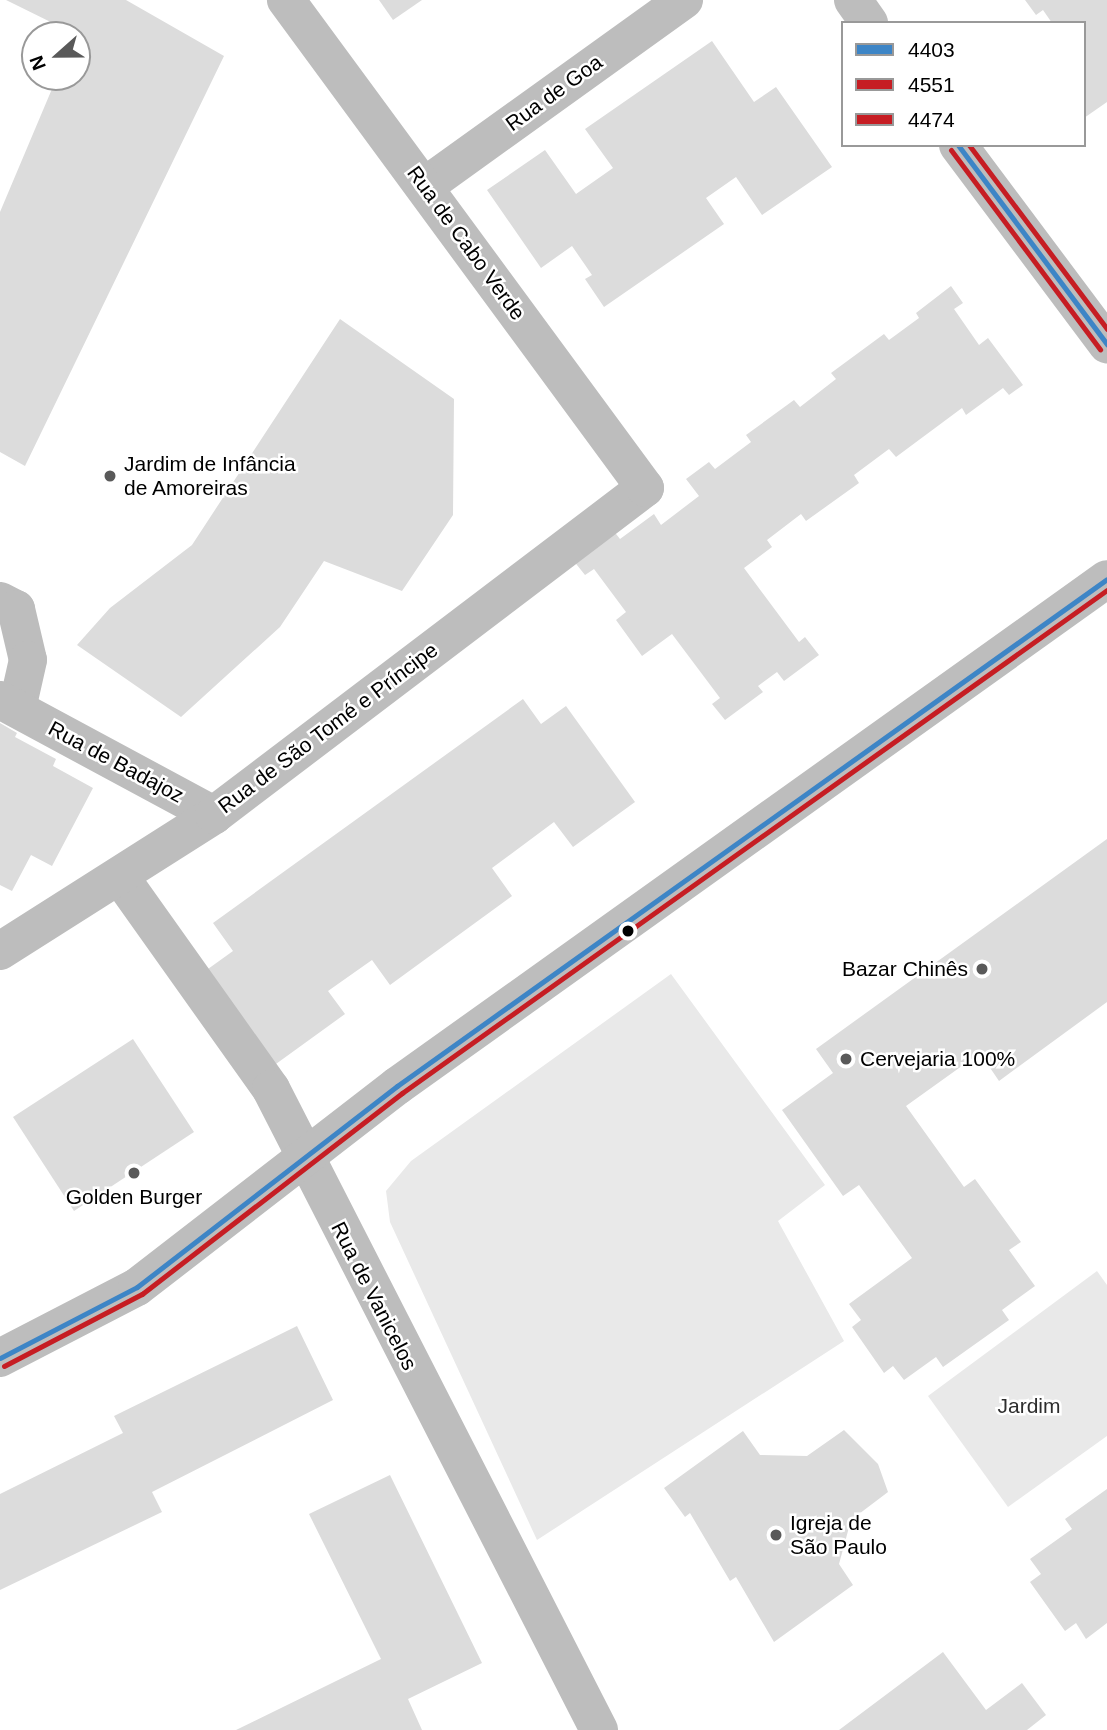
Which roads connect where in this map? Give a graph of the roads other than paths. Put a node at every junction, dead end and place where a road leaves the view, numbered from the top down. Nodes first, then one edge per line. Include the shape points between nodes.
1 (286, 0) edge
2 (684, 0) edge
3 (853, 0) edge
4 (868, 21) edge
5 (959, 147) edge
6 (425, 186) junction
7 (1107, 344) edge
8 (645, 488) joint
9 (1107, 579) edge
10 (0, 601) edge
11 (9, 704) edge
12 (214, 815) junction
13 (121, 878) junction
14 (0, 951) edge
15 (305, 1159) junction
16 (0, 1358) edge
17 (584, 1725) edge

1 - 6 street, Rua de Cabo Verde
2 - 6 street, Rua de Goa
3 - 4 street
5 - 7 street
6 - 8 street, Rua de Cabo Verde
8 - 12 street, Rua de São Tomé e Príncipe
9 - 15 street via 397,1086
10 - 11 street, Rua de Badajoz via 16,609 28,660
11 - 12 street, Rua de Badajoz
12 - 13 street, Rua de São Tomé e Príncipe
13 - 14 street, Rua de São Tomé e Príncipe
13 - 15 street, Rua de Vanicelos via 271,1089
15 - 16 street via 137,1287
15 - 17 street, Rua de Vanicelos

